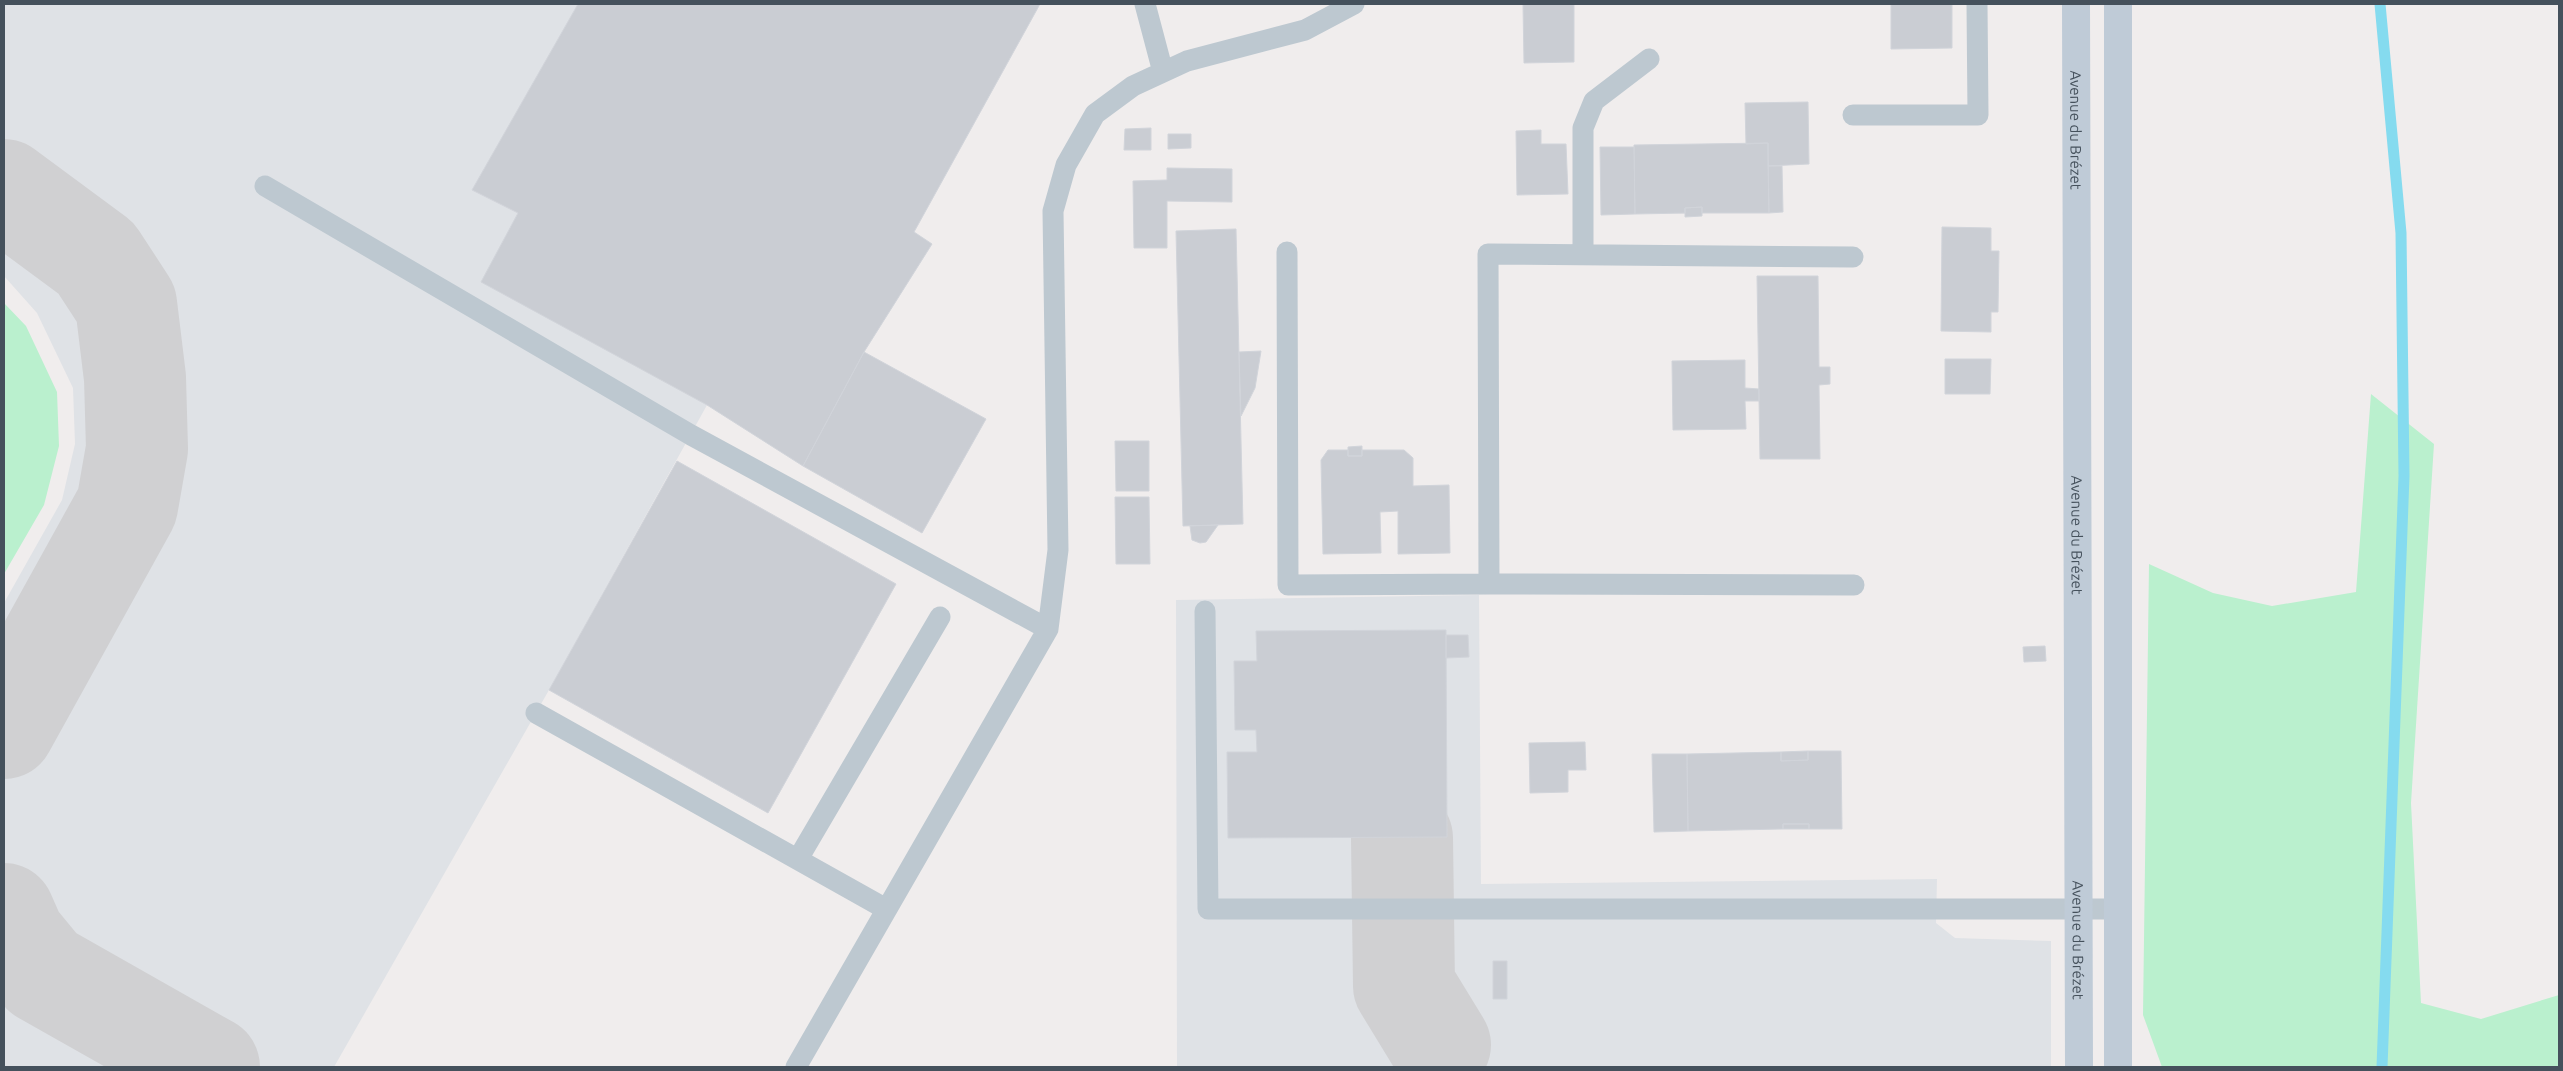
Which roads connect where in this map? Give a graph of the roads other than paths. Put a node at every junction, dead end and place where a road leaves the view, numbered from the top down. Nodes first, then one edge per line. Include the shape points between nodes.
1 (1144, 4) edge
2 (1354, 4) edge
3 (1977, 4) edge
4 (2076, 4) edge
5 (2118, 4) edge
6 (1649, 59) dead end
7 (1163, 72) junction
8 (1853, 115) dead end
9 (265, 186) dead end
10 (1287, 252) dead end
11 (1583, 255) junction
12 (1853, 257) dead end
13 (1489, 584) junction
14 (1854, 586) dead end
15 (1205, 611) dead end
16 (940, 617) dead end
17 (1048, 629) junction
18 (536, 713) dead end
19 (798, 859) junction
20 (886, 909) junction
21 (2118, 909) junction
22 (2077, 910) junction
23 (796, 1067) edge
24 (2079, 1067) edge
25 (2118, 1067) edge

1 - 7 lane
2 - 7 lane via 1305,30 1187,61
3 - 8 lane via 1978,115
4 - 22 main road, Avenue du Brézet
5 - 21 main road
6 - 11 lane via 1594,101 1583,128
7 - 17 lane via 1133,86 1095,114 1066,165 1053,211 1058,550
9 - 17 lane via 691,435
10 - 13 lane via 1288,584
11 - 12 lane
11 - 13 lane via 1488,254
13 - 14 lane
15 - 22 lane via 1208,909
16 - 19 lane
17 - 20 lane
18 - 19 lane
19 - 20 lane
20 - 23 lane
21 - 22 lane
21 - 25 main road
22 - 24 main road, Avenue du Brézet

